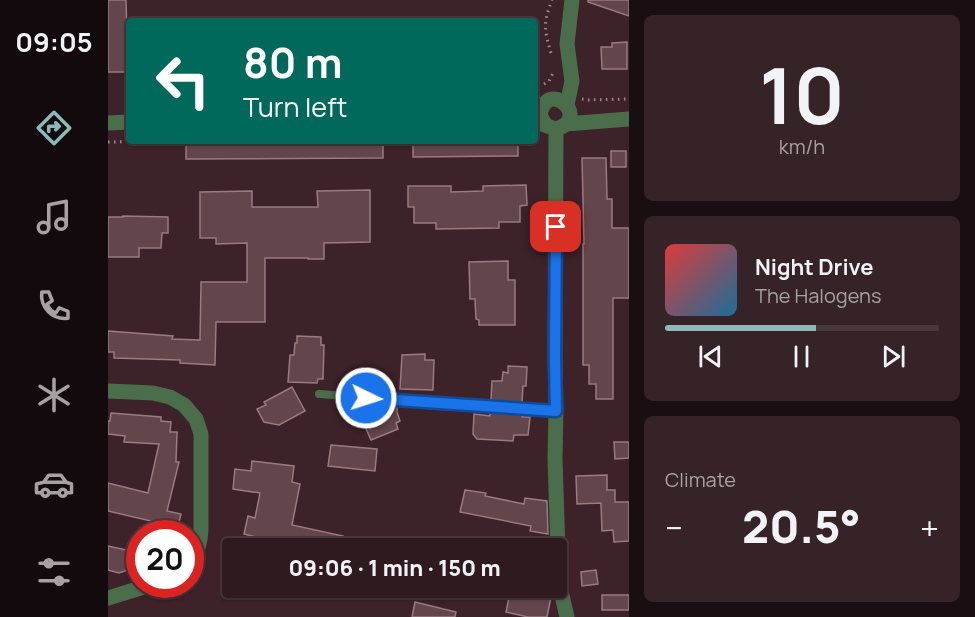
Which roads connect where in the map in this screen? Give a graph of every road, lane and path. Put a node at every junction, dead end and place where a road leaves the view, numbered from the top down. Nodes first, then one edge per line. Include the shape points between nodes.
1 (552, 0) edge
2 (572, 0) edge
3 (551, 54) dead end
4 (561, 64) junction
5 (542, 86) dead end
6 (579, 95) dead end
7 (628, 99) edge
8 (563, 104) junction
9 (621, 119) edge
10 (547, 120) edge
11 (126, 122) edge
12 (108, 123) edge
13 (108, 142) edge
14 (126, 142) edge
15 (108, 391) edge
16 (319, 394) dead end
17 (556, 411) junction
18 (201, 520) edge
19 (557, 538) edge
20 (126, 592) edge
21 (108, 598) edge
22 (562, 598) edge
23 (567, 617) edge

1 - 3 path via 544,23
2 - 4 street
4 - 5 path
4 - 8 street via 572,81
6 - 7 path via 587,100
8 - 9 street
8 - 10 street via 548,101
8 - 10 street via 570,114
9 - 10 street
10 - 17 street
11 - 12 street
13 - 14 path
15 - 18 street via 170,397 196,419 201,434
16 - 17 lane
17 - 19 street
20 - 21 street
22 - 23 street

